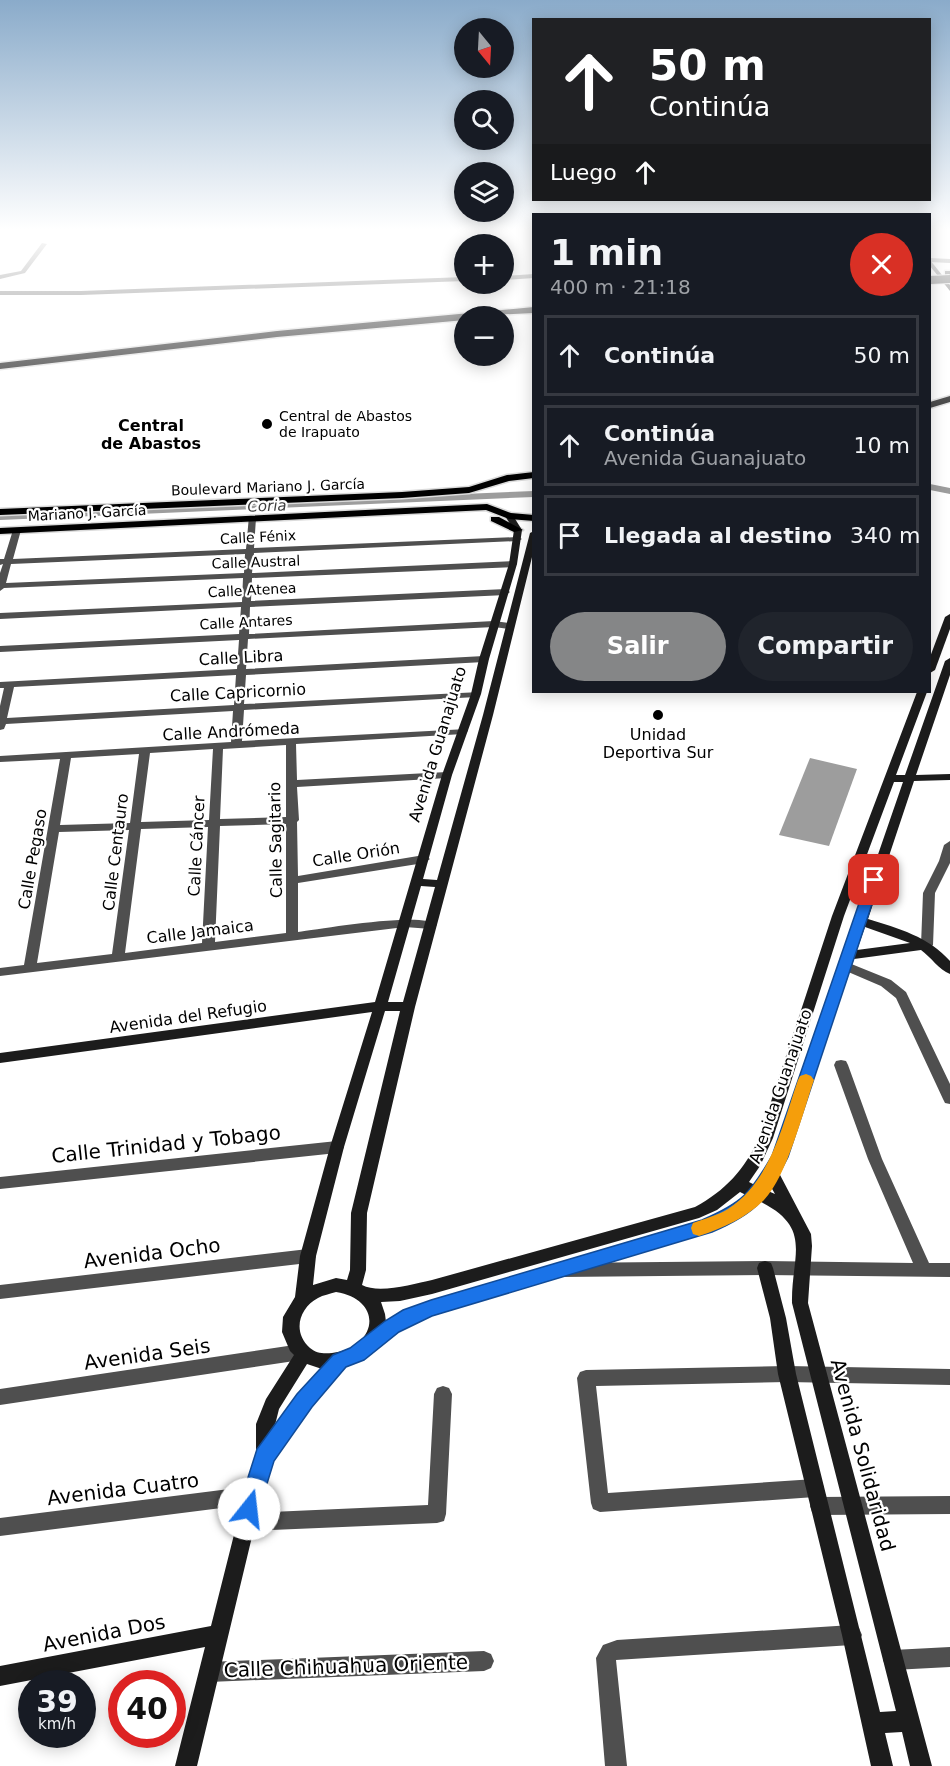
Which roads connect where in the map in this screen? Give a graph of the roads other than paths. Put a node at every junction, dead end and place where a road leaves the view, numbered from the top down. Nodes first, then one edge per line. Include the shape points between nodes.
1 (454, 318) edge
2 (532, 318) edge
3 (514, 320) edge
4 (454, 325) edge
5 (0, 366) edge
6 (0, 373) edge
7 (950, 392) edge
8 (931, 397) edge
9 (950, 399) edge
10 (931, 405) edge
11 (532, 475) edge
12 (484, 497) junction
13 (0, 512) edge
14 (509, 516) junction
15 (274, 517) junction
16 (252, 518) junction
17 (532, 518) edge
18 (17, 530) junction
19 (0, 531) edge
20 (518, 535) junction
21 (532, 540) edge
22 (249, 551) junction
23 (4, 562) edge
24 (513, 564) junction
25 (247, 576) junction
26 (0, 586) edge
27 (506, 592) junction
28 (245, 604) junction
29 (0, 616) edge
30 (950, 617) edge
31 (494, 624) junction
32 (509, 626) junction
33 (242, 635) junction
34 (0, 649) edge
35 (484, 659) junction
36 (950, 661) edge
37 (931, 667) edge
38 (241, 673) junction
39 (5, 685) edge
40 (922, 693) edge
41 (476, 694) junction
42 (238, 706) junction
43 (1, 724) edge
44 (463, 731) junction
45 (291, 743) junction
46 (236, 746) junction
47 (218, 747) junction
48 (145, 751) junction
49 (66, 755) junction
50 (0, 759) edge
51 (447, 775) junction
52 (950, 777) edge
53 (909, 778) junction
54 (888, 779) junction
55 (291, 784) junction
56 (293, 820) junction
57 (214, 824) junction
58 (135, 826) junction
59 (54, 829) junction
60 (950, 844) edge
61 (424, 860) junction
62 (293, 880) junction
63 (416, 882) junction
64 (443, 884) junction
65 (860, 921) junction
66 (405, 924) junction
67 (430, 926) junction
68 (292, 936) junction
69 (927, 945) junction
70 (208, 947) junction
71 (118, 958) junction
72 (846, 961) junction
73 (30, 968) junction
74 (950, 970) edge
75 (0, 972) edge
76 (380, 1006) junction
77 (408, 1007) junction
78 (0, 1058) edge
79 (841, 1065) dead end
80 (950, 1099) edge
81 (337, 1147) junction
82 (772, 1173) junction
83 (0, 1184) edge
84 (740, 1185) junction
85 (759, 1194) junction
86 (792, 1213) junction
87 (308, 1256) junction
88 (765, 1268) junction
89 (801, 1268) junction
90 (559, 1270) junction
91 (924, 1270) junction
92 (950, 1270) edge
93 (0, 1292) edge
94 (360, 1292) junction
95 (303, 1297) junction
96 (371, 1341) junction
97 (303, 1353) junction
98 (339, 1361) junction
99 (787, 1374) junction
100 (818, 1375) junction
101 (950, 1377) edge
102 (443, 1394) dead end
103 (0, 1397) edge
104 (265, 1456) junction
105 (253, 1495) junction
106 (817, 1497) junction
107 (950, 1505) edge
108 (853, 1506) junction
109 (246, 1522) junction
110 (0, 1527) edge
111 (217, 1635) junction
112 (852, 1635) junction
113 (950, 1657) edge
114 (893, 1660) junction
115 (484, 1661) dead end
116 (209, 1672) junction
117 (0, 1677) edge
118 (909, 1722) junction
119 (872, 1723) junction
120 (186, 1766) edge
121 (616, 1766) edge
122 (882, 1766) edge
123 (921, 1766) edge

1 - 5 highway
2 - 3 highway
4 - 6 highway
7 - 8 main road
9 - 10 main road
11 - 12 main road, Boulevard Mariano J. García via 507,478
12 - 13 main road, Boulevard Mariano J. García via 402,495
12 - 14 main road, Mariano J. García
12 - 15 main road, Mariano J. García
14 - 17 main road, Mariano J. García
14 - 20 street
15 - 16 main road, Mariano J. García
15 - 20 main road via 311,521 481,516 505,522
16 - 18 main road, Mariano J. García
16 - 22 street
18 - 19 main road, Mariano J. García
18 - 23 street
20 - 22 street, Calle Fénix
20 - 24 street, Avenida Guanajuato
21 - 32 street
22 - 23 street, Calle Fénix
22 - 25 street
23 - 26 street
24 - 25 street, Calle Austral
24 - 27 street, Avenida Guanajuato
25 - 26 street, Calle Austral
25 - 28 street
27 - 28 street, Calle Atenea
27 - 31 street, Avenida Guanajuato
28 - 29 street, Calle Atenea
28 - 33 street
30 - 37 street
31 - 32 street, Calle Antares
31 - 33 street, Calle Antares
31 - 35 street, Avenida Guanajuato
32 - 64 street
33 - 34 street, Calle Antares
33 - 38 street
35 - 38 street, Calle Libra
35 - 41 street, Avenida Guanajuato
36 - 53 street, Avenida Guanajuato
38 - 39 street, Calle Libra
38 - 42 street
39 - 43 street
40 - 54 street, Avenida Guanajuato
41 - 42 street, Calle Capricornio
41 - 44 street, Avenida Guanajuato
42 - 43 street, Calle Capricornio
42 - 46 street
44 - 45 street, Calle Andrómeda
44 - 51 street, Avenida Guanajuato
45 - 46 street, Calle Andrómeda
45 - 55 street, Calle Sagitario
46 - 47 street, Calle Andrómeda
47 - 48 street, Calle Andrómeda
47 - 57 street, Calle Cáncer
48 - 49 street, Calle Andrómeda
48 - 58 street, Calle Centauro
49 - 50 street, Calle Andrómeda
49 - 59 street, Calle Pegaso
51 - 55 street
51 - 61 street, Avenida Guanajuato
52 - 53 street
53 - 54 street
53 - 65 street, Avenida Guanajuato
54 - 84 street, Avenida Guanajuato via 838,916 766,1138
55 - 56 street, Calle Sagitario
56 - 57 street
56 - 62 street, Calle Sagitario
57 - 58 street
57 - 70 street, Calle Cáncer
58 - 59 street
58 - 71 street, Calle Centauro
59 - 73 street, Calle Pegaso
60 - 69 street via 929,893
61 - 62 street, Calle Orión
61 - 63 street, Avenida Guanajuato
62 - 68 street, Calle Sagitario
63 - 64 street
63 - 66 street, Avenida Guanajuato
64 - 67 street
65 - 69 street
65 - 72 street, Avenida Guanajuato
66 - 67 street, Calle Jamaica
66 - 68 street, Calle Jamaica
66 - 76 street, Avenida Guanajuato
67 - 77 street
68 - 70 street, Calle Jamaica
69 - 72 street
69 - 74 street
70 - 71 street, Calle Jamaica
71 - 73 street, Calle Jamaica
72 - 80 street via 901,995
72 - 82 street, Avenida Guanajuato
73 - 75 street, Calle Jamaica
76 - 77 street, Avenida del Refugio
76 - 78 street, Avenida del Refugio
76 - 81 street, Avenida Guanajuato
77 - 94 street via 359,1213
79 - 91 street via 875,1159
81 - 83 street, Calle Trinidad y Tobago
81 - 87 street, Avenida Guanajuato
82 - 85 street, Avenida Guanajuato
82 - 86 street, Avenida Solidaridad
84 - 85 street
84 - 94 street, Avenida Guanajuato via 699,1212 432,1287 400,1294
85 - 86 street
85 - 90 street, Avenida Guanajuato via 747,1206 720,1221
86 - 89 street, Avenida Solidaridad via 805,1242
87 - 93 street, Avenida Ocho
87 - 95 street, Avenida Guanajuato
88 - 89 street
88 - 90 street
88 - 99 street
89 - 91 street
89 - 100 street, Avenida Solidaridad via 800,1303
90 - 96 street, Avenida Guanajuato via 410,1316
91 - 92 street
94 - 95 street via 336,1285
94 - 96 street via 372,1302 378,1317
95 - 97 street via 293,1310 289,1325 292,1340
96 - 98 street via 357,1354
97 - 98 street via 324,1362
97 - 103 street, Avenida Seis
97 - 104 street via 272,1405 265,1424
98 - 104 street via 304,1401
99 - 100 street
99 - 106 street
99 - 106 street via 586,1378 600,1503
100 - 101 street
100 - 108 street, Avenida Solidaridad
102 - 109 street via 437,1514
104 - 105 street
105 - 109 street
105 - 110 street, Avenida Cuatro
106 - 108 street
106 - 112 street
107 - 108 street
108 - 114 street, Avenida Solidaridad
109 - 111 street
111 - 116 street
111 - 117 street, Avenida Dos
112 - 119 street
112 - 121 street via 610,1652 606,1658
113 - 114 street
114 - 118 street, Avenida Solidaridad
115 - 116 street, Calle Chihuahua Oriente
116 - 120 street
118 - 119 street
118 - 123 street, Avenida Solidaridad
119 - 122 street

